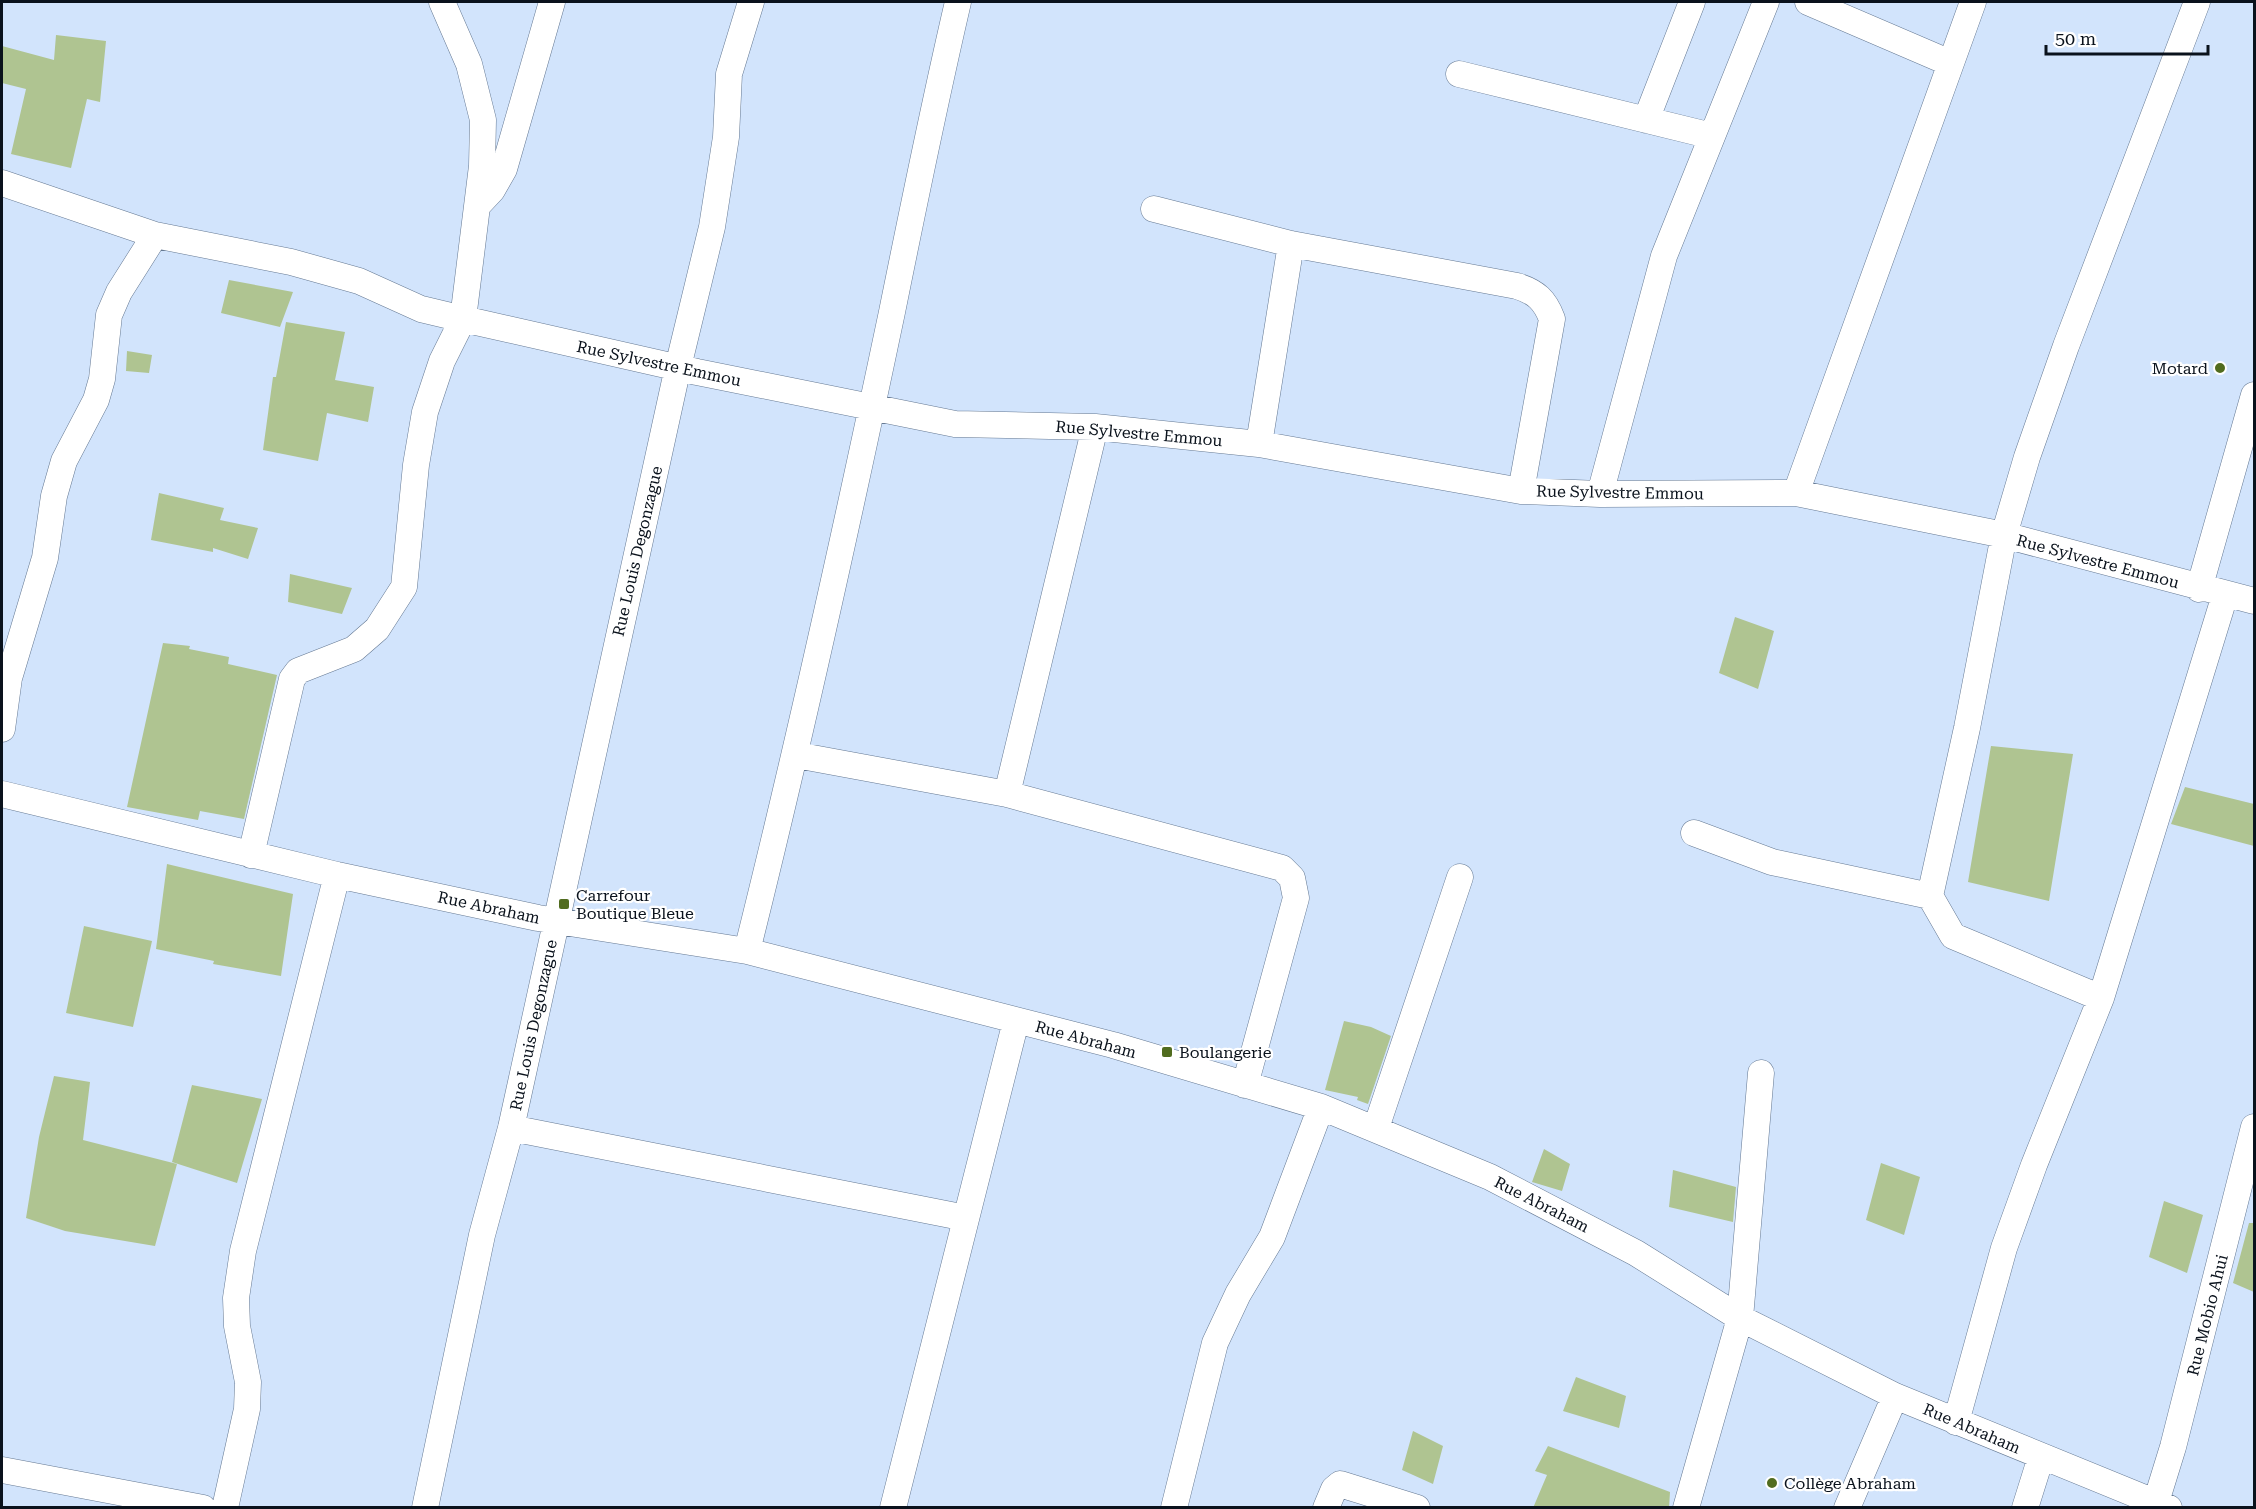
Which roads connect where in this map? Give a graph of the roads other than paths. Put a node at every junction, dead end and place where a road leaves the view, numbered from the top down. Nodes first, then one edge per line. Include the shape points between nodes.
1 (442, 2) edge
2 (552, 2) edge
3 (751, 2) edge
4 (958, 2) edge
5 (1692, 2) edge
6 (1766, 2) edge
7 (1808, 2) edge
8 (1973, 2) edge
9 (2197, 2) edge
10 (1950, 63) junction
11 (1459, 74) dead end
12 (1646, 120) junction
13 (1712, 136) junction
14 (2, 183) edge
15 (477, 206) junction
16 (1154, 209) dead end
17 (155, 236) junction
18 (1291, 244) junction
19 (463, 320) junction
20 (678, 367) junction
21 (2254, 395) edge
22 (871, 406) junction
23 (1095, 427) junction
24 (1259, 444) junction
25 (1521, 490) junction
26 (1796, 493) junction
27 (1600, 494) junction
28 (2004, 536) junction
29 (2199, 589) junction
30 (2225, 595) junction
31 (2254, 602) edge
32 (2, 729) edge
33 (796, 755) junction
34 (2, 794) edge
35 (1007, 794) junction
36 (1694, 833) dead end
37 (251, 855) junction
38 (337, 875) junction
39 (1460, 877) dead end
40 (1930, 896) junction
41 (555, 920) junction
42 (747, 951) junction
43 (2101, 998) junction
44 (1016, 1021) junction
45 (1761, 1073) dead end
46 (1245, 1085) junction
47 (1321, 1107) junction
48 (2254, 1127) edge
49 (511, 1128) junction
50 (1376, 1128) junction
51 (966, 1218) junction
52 (1740, 1318) junction
53 (1895, 1396) junction
54 (1956, 1422) junction
55 (2041, 1457) junction
56 (2, 1470) edge
57 (2163, 1505) edge
58 (196, 1507) edge
59 (225, 1508) edge
60 (425, 1508) edge
61 (893, 1508) edge
62 (1174, 1508) edge
63 (1326, 1508) edge
64 (1417, 1508) edge
65 (1686, 1508) edge
66 (1847, 1508) edge
67 (2025, 1508) edge

1 - 15 street via 470,64 483,120
2 - 15 street via 504,169
3 - 20 street, Rue Louis Degonzague via 729,74 726,137 712,227
4 - 22 street
5 - 12 street
6 - 13 street
7 - 10 street
8 - 10 street
9 - 28 street via 2066,346
10 - 26 street
11 - 12 street
12 - 13 street
13 - 27 street via 1665,256
14 - 17 street, Rue Sylvestre Emmou
15 - 19 street
16 - 18 street
17 - 19 street, Rue Sylvestre Emmou via 291,262 359,281 421,309
17 - 32 street via 119,292 110,315 96,400 64,461 45,558 9,678
18 - 24 street
18 - 25 street via 1518,286 1533,291 1546,303 1552,319
19 - 20 street, Rue Sylvestre Emmou
19 - 37 street via 442,361 425,412 404,586 377,629 354,649 298,671 292,679
20 - 22 street, Rue Sylvestre Emmou
20 - 41 street, Rue Louis Degonzague
21 - 29 street
22 - 23 street, Rue Sylvestre Emmou via 955,424
22 - 33 street
23 - 24 street, Rue Sylvestre Emmou
23 - 35 street
24 - 25 street, Rue Sylvestre Emmou
25 - 27 street, Rue Sylvestre Emmou
26 - 27 street, Rue Sylvestre Emmou
26 - 28 street, Rue Sylvestre Emmou
28 - 29 street, Rue Sylvestre Emmou
28 - 40 street
29 - 30 street, Rue Sylvestre Emmou
30 - 31 street, Rue Sylvestre Emmou
30 - 43 street
33 - 35 street
33 - 42 street
34 - 37 street, Rue Abraham
35 - 46 street via 1282,868 1292,878 1296,898
36 - 40 street via 1782,864
37 - 38 street, Rue Abraham
38 - 41 street, Rue Abraham
38 - 59 street via 243,1251 236,1308 248,1382 247,1409
39 - 50 street
40 - 43 street via 1953,936
41 - 42 street, Rue Abraham
41 - 49 street, Rue Louis Degonzague
42 - 44 street, Rue Abraham
43 - 54 street via 2004,1248
44 - 46 street, Rue Abraham
44 - 51 street
45 - 52 street
46 - 47 street, Rue Abraham
47 - 50 street, Rue Abraham
47 - 62 street via 1272,1237 1215,1343
48 - 57 street, Rue Mobio Ahui via 2173,1448
49 - 51 street
49 - 60 street, Rue Louis Degonzague via 482,1235
50 - 52 street, Rue Abraham via 1490,1177 1556,1211 1636,1253
51 - 61 street
52 - 53 street, Rue Abraham
52 - 65 street
53 - 54 street, Rue Abraham
53 - 66 street
54 - 55 street, Rue Abraham
55 - 57 street, Rue Abraham
55 - 67 street
56 - 58 street
63 - 64 street via 1334,1488 1341,1484

